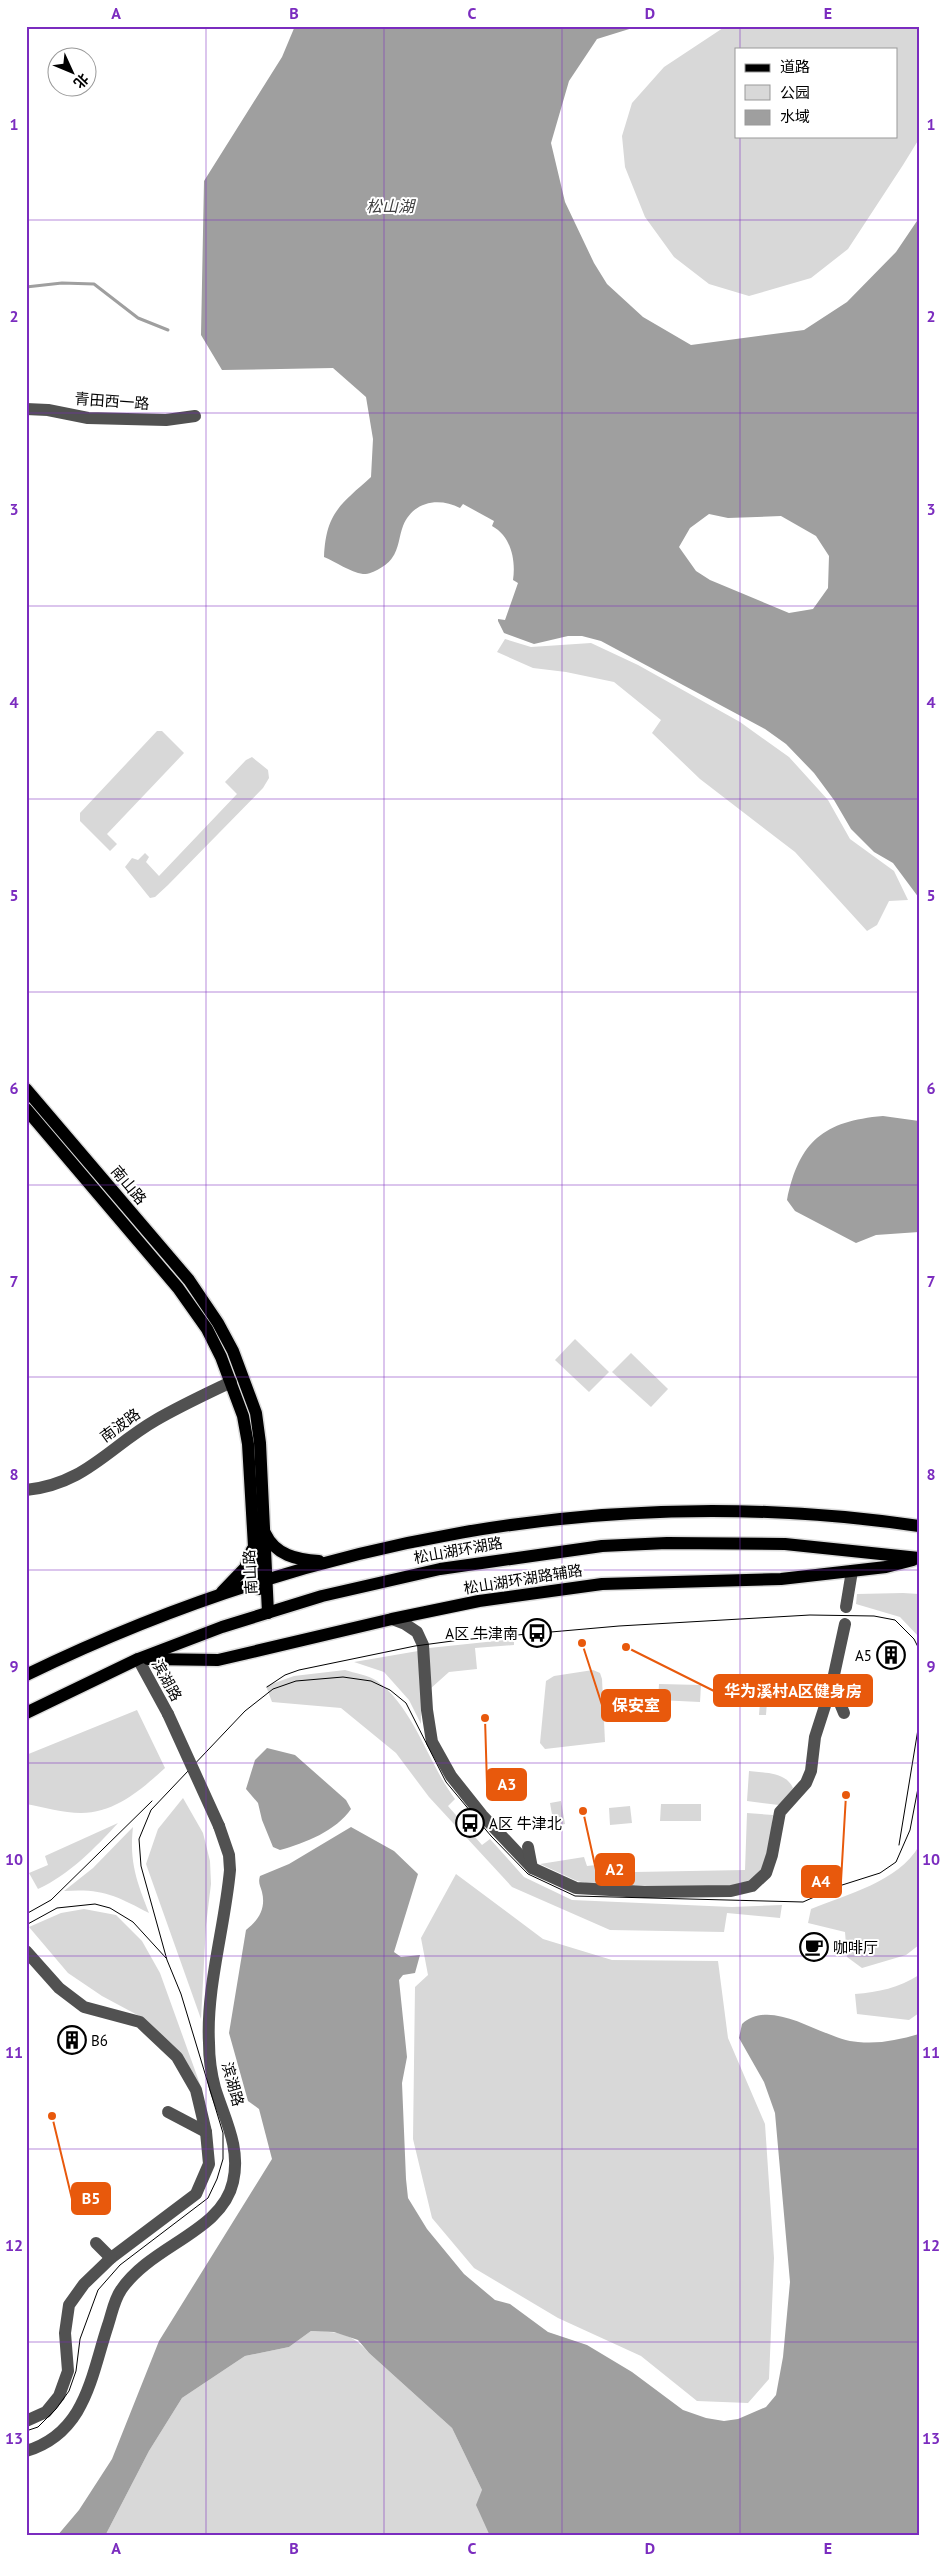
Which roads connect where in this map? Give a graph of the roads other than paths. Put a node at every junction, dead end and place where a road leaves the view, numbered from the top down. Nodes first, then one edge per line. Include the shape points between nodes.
1 (26, 409) edge
2 (195, 416) dead end
3 (26, 1089) edge
4 (26, 1109) edge
5 (231, 1382) junction
6 (26, 1490) edge
7 (919, 1526) edge
8 (264, 1528) junction
9 (253, 1538) junction
10 (919, 1559) edge
11 (332, 1561) junction
12 (852, 1571) junction
13 (262, 1581) junction
14 (213, 1597) junction
15 (846, 1608) dead end
16 (268, 1612) junction
17 (392, 1619) junction
18 (845, 1624) dead end
19 (138, 1659) junction
20 (26, 1675) edge
21 (832, 1684) junction
22 (26, 1712) edge
23 (844, 1713) dead end
24 (528, 1846) dead end
25 (532, 1868) junction
26 (26, 1951) edge
27 (168, 2112) dead end
28 (206, 2132) junction
29 (96, 2243) dead end
30 (111, 2258) junction
31 (26, 2421) edge
32 (26, 2450) edge

1 - 2 street, 青田西一路 via 88,418 166,420
3 - 8 main road, 南山路 via 189,1280 218,1323 233,1352 256,1413
4 - 5 main road, 南山路 via 178,1288 207,1330
5 - 6 street, 南波路 via 156,1420 76,1477
5 - 9 main road, 南山路 via 243,1416 248,1444
7 - 11 main road, 松山湖环湖路 via 783,1512 637,1511 482,1529
8 - 11 main road via 274,1546 286,1554
8 - 13 main road, 南山路
9 - 13 main road, 南山路
9 - 14 main road via 245,1568
10 - 12 main road, 松山湖环湖路辅路
10 - 16 main road, 松山湖环湖路 via 785,1544 602,1546 422,1573
11 - 13 main road, 松山湖环湖路
12 - 15 street
12 - 17 main road, 松山湖环湖路辅路 via 756,1581 602,1584 511,1596
13 - 14 main road, 松山湖环湖路
13 - 16 main road, 南山路
14 - 20 main road, 松山湖环湖路 via 124,1630
16 - 19 main road, 松山湖环湖路
17 - 19 main road, 松山湖环湖路辅路 via 218,1660
17 - 25 street via 417,1632 423,1646 432,1742 451,1776 482,1815
18 - 21 street
19 - 22 main road, 松山湖环湖路
19 - 32 street, 滨湖路, bridge via 168,1714 229,1855 230,1870 209,2044 213,2080 235,2146 233,2183 227,2200 211,2218 154,2256 127,2282 115,2301 77,2414 57,2437
21 - 23 street
21 - 25 street via 815,1737 806,1783 780,1812 766,1873 752,1886 708,1892 597,1890 576,1888
24 - 25 street
26 - 28 street via 68,1999 84,2007 140,2022 176,2057 196,2090
27 - 28 street
28 - 30 street via 209,2164 196,2194
29 - 30 street
30 - 31 street via 84,2284 69,2305 65,2333 68,2371 60,2396 46,2412

